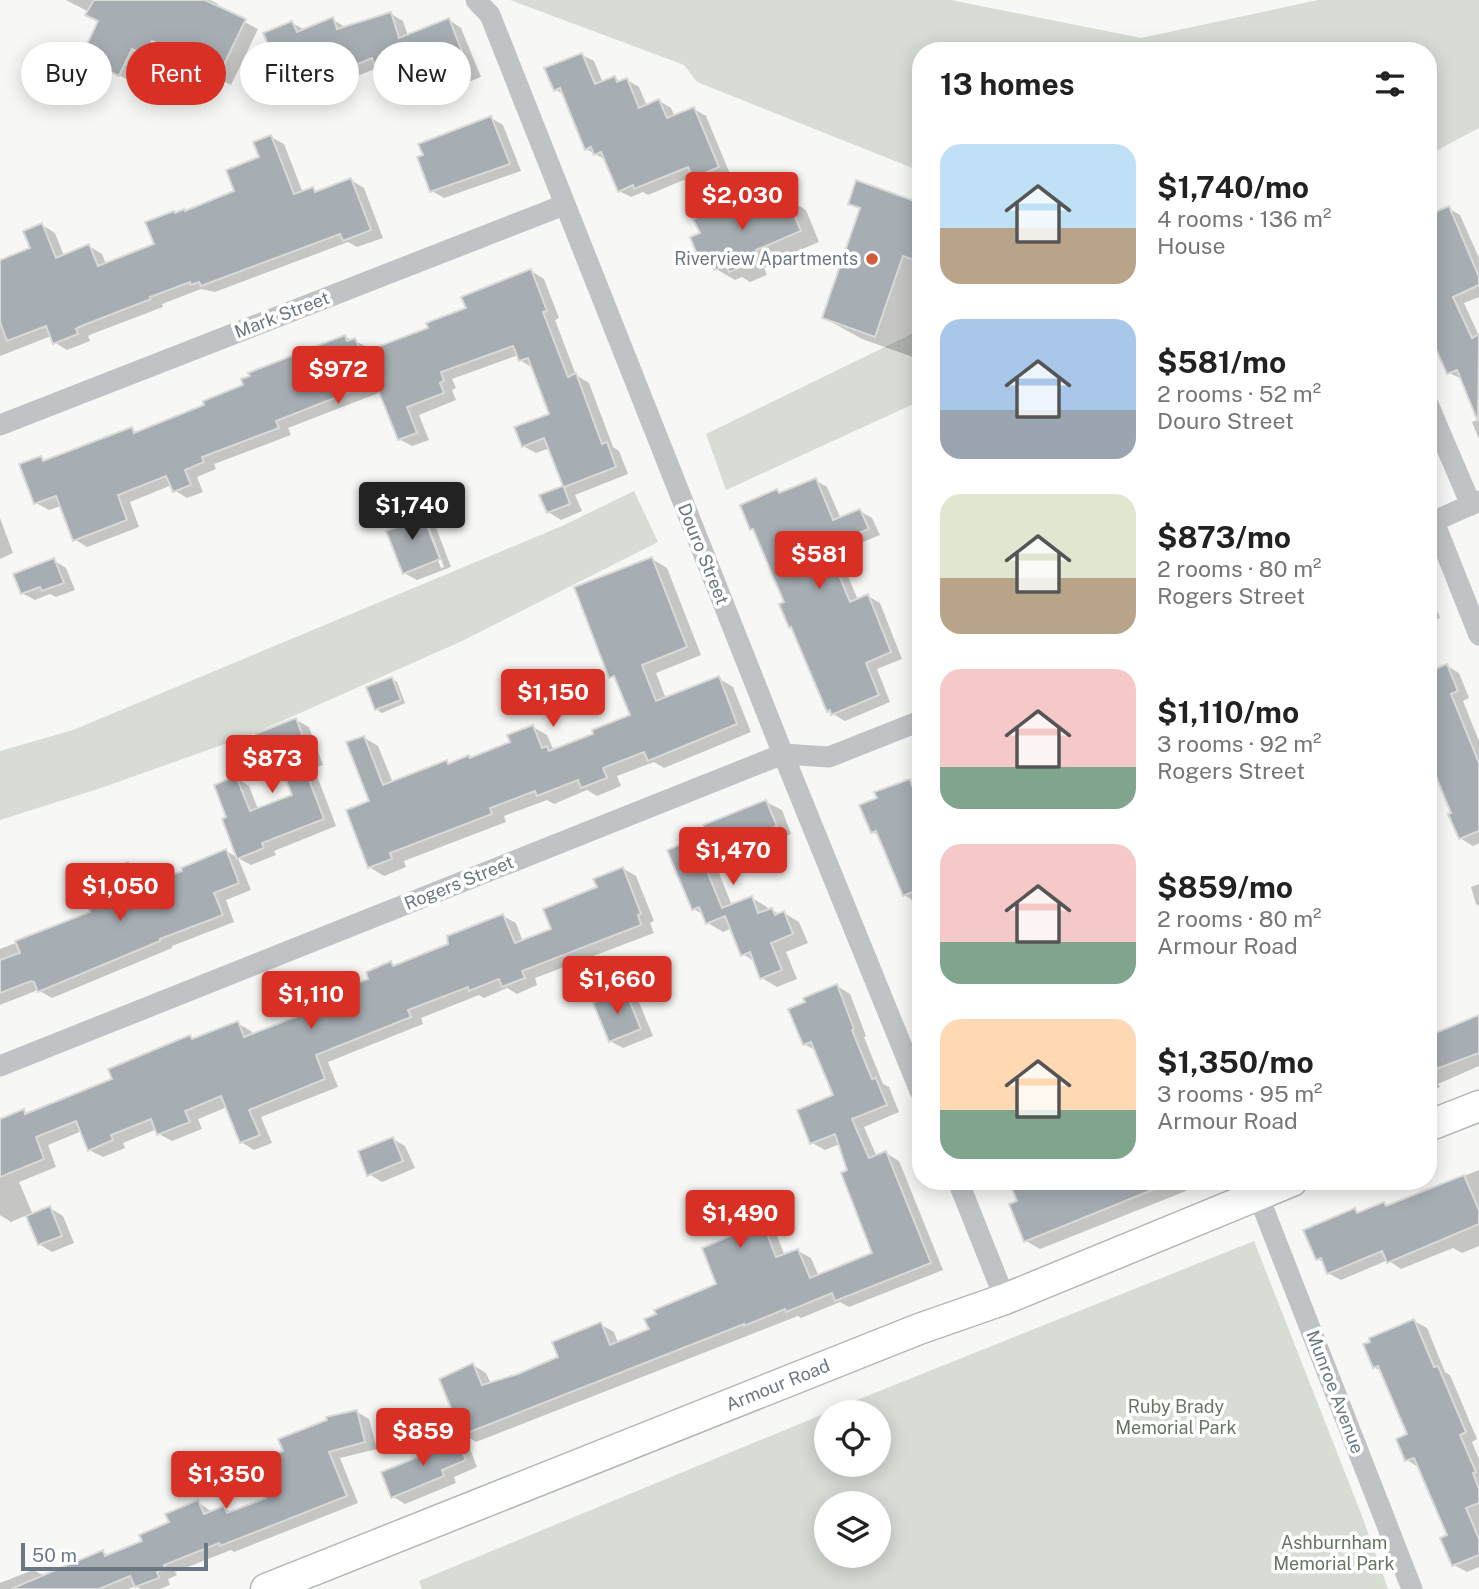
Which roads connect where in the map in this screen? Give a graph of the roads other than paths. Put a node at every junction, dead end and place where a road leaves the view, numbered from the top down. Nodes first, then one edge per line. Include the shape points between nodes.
1 (483, 8) edge
2 (564, 205) junction
3 (1437, 423) edge
4 (0, 425) edge
5 (1475, 503) edge
6 (1437, 520) edge
7 (1437, 537) edge
8 (1479, 635) edge
9 (912, 724) edge
10 (783, 754) junction
11 (0, 1066) edge
12 (912, 1070) edge
13 (1479, 1106) edge
14 (1437, 1122) edge
15 (962, 1190) edge
16 (1270, 1190) edge
17 (1258, 1195) junction
18 (1005, 1299) junction
19 (266, 1589) edge
20 (1412, 1589) edge

1 - 2 street, Douro Street
2 - 4 street, Mark Street
2 - 10 street, Douro Street
3 - 5 street
5 - 6 street
7 - 8 street
9 - 10 street, Rogers Street via 829,757
10 - 11 street, Rogers Street
10 - 12 street, Douro Street
13 - 14 main road
15 - 18 street
16 - 17 main road, Armour Road
17 - 18 main road, Armour Road
17 - 20 street, Munroe Avenue
18 - 19 main road, Armour Road via 880,1344

